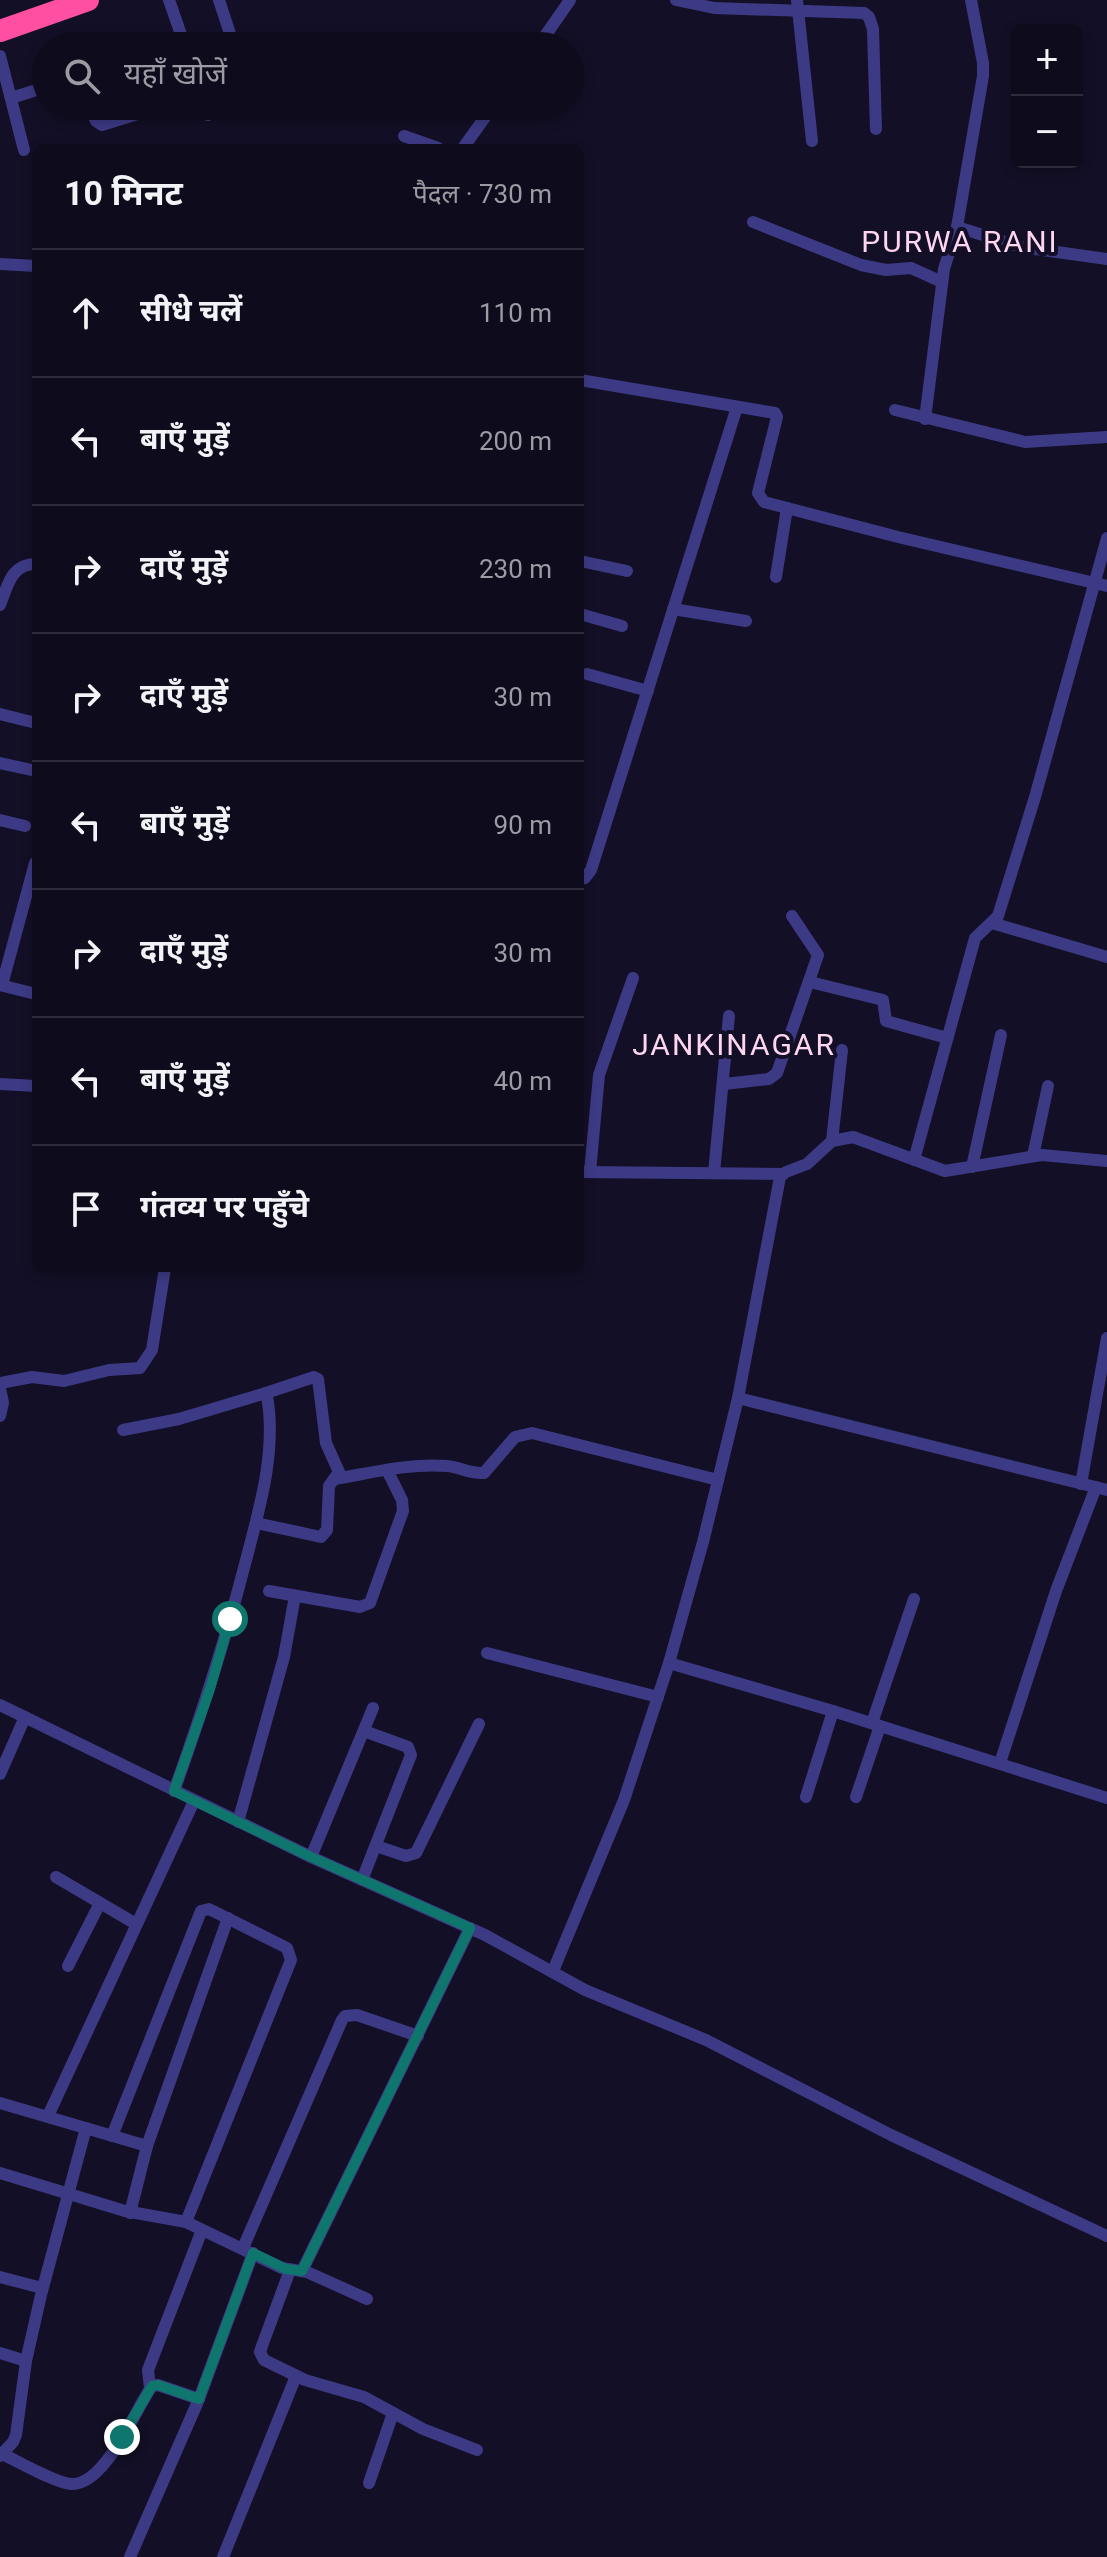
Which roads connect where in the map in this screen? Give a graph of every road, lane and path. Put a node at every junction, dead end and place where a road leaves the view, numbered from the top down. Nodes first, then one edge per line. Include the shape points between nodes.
1 (88, 0) edge
2 (169, 0) edge
3 (219, 0) edge
4 (570, 0) edge
5 (676, 0) edge
6 (971, 0) edge
7 (55, 3) edge
8 (797, 6) edge
9 (0, 16) edge
10 (0, 31) edge
11 (180, 32) edge
12 (229, 32) edge
13 (548, 32) edge
14 (0, 56) edge
15 (32, 91) edge
16 (11, 98) junction
17 (96, 120) edge
18 (118, 120) edge
19 (483, 120) edge
20 (876, 129) dead end
21 (404, 136) dead end
22 (812, 141) dead end
23 (427, 144) edge
24 (466, 144) edge
25 (24, 150) dead end
26 (753, 222) dead end
27 (957, 227) junction
28 (1107, 259) edge
29 (0, 264) edge
30 (32, 266) edge
31 (942, 282) junction
32 (584, 381) edge
33 (737, 407) junction
34 (895, 410) dead end
35 (925, 419) junction
36 (1107, 437) edge
37 (787, 508) junction
38 (1107, 538) edge
39 (584, 562) edge
40 (32, 564) edge
41 (627, 571) dead end
42 (776, 577) dead end
43 (1101, 585) edge
44 (0, 605) edge
45 (673, 609) junction
46 (584, 615) edge
47 (746, 621) dead end
48 (622, 626) dead end
49 (587, 674) dead end
50 (648, 691) junction
51 (0, 714) edge
52 (32, 722) edge
53 (0, 763) edge
54 (32, 770) edge
55 (0, 820) edge
56 (25, 826) dead end
57 (32, 874) edge
58 (584, 878) edge
59 (792, 916) dead end
60 (992, 923) junction
61 (1107, 957) edge
62 (633, 978) dead end
63 (810, 982) junction
64 (1, 985) edge
65 (32, 993) edge
66 (729, 1016) dead end
67 (1001, 1035) dead end
68 (947, 1038) junction
69 (842, 1050) dead end
70 (0, 1084) edge
71 (724, 1084) junction
72 (32, 1086) edge
73 (1048, 1086) dead end
74 (832, 1141) junction
75 (1033, 1156) junction
76 (914, 1160) junction
77 (1107, 1161) edge
78 (972, 1167) junction
79 (585, 1172) edge
80 (714, 1173) junction
81 (782, 1174) junction
82 (164, 1272) edge
83 (1107, 1338) edge
84 (0, 1385) edge
85 (266, 1393) junction
86 (738, 1398) junction
87 (0, 1416) edge
88 (123, 1430) dead end
89 (387, 1470) junction
90 (334, 1479) junction
91 (718, 1480) junction
92 (1081, 1484) junction
93 (1101, 1489) edge
94 (256, 1523) junction
95 (269, 1591) dead end
96 (295, 1596) junction
97 (914, 1599) dead end
98 (487, 1653) dead end
99 (669, 1663) junction
100 (658, 1697) junction
101 (0, 1705) edge
102 (373, 1708) dead end
103 (833, 1711) junction
104 (25, 1717) junction
105 (479, 1724) dead end
106 (876, 1724) junction
107 (364, 1731) junction
108 (1000, 1763) junction
109 (0, 1774) edge
110 (174, 1791) junction
111 (806, 1797) dead end
112 (856, 1797) dead end
113 (1107, 1798) edge
114 (194, 1801) junction
115 (238, 1822) junction
116 (376, 1846) junction
117 (311, 1857) junction
118 (56, 1877) dead end
119 (362, 1880) junction
120 (100, 1903) junction
121 (228, 1918) junction
122 (136, 1924) junction
123 (470, 1928) junction
124 (68, 1966) dead end
125 (553, 1971) junction
126 (418, 2036) junction
127 (0, 2103) edge
128 (48, 2116) junction
129 (86, 2128) junction
130 (112, 2136) junction
131 (147, 2146) junction
132 (0, 2173) edge
133 (68, 2194) junction
134 (130, 2213) junction
135 (186, 2222) junction
136 (202, 2230) junction
137 (1107, 2236) edge
138 (248, 2251) junction
139 (296, 2270) junction
140 (0, 2277) edge
141 (42, 2288) junction
142 (367, 2299) dead end
143 (0, 2353) edge
144 (26, 2361) junction
145 (296, 2376) junction
146 (150, 2388) junction
147 (199, 2399) junction
148 (393, 2413) junction
149 (3, 2449) edge
150 (477, 2450) dead end
151 (369, 2483) dead end
152 (130, 2557) edge
153 (223, 2557) edge

1 - 7 highway
2 - 11 street
3 - 12 street
4 - 13 street
5 - 8 street via 714,8
6 - 27 street via 983,76
7 - 9 highway
7 - 10 highway
8 - 20 street via 859,11 869,17
8 - 22 street
14 - 16 street
15 - 16 street
16 - 25 street
17 - 18 street via 102,125
19 - 24 street
21 - 23 street
26 - 31 street via 861,265 911,268
27 - 28 street via 1021,247
27 - 31 street
29 - 30 street
31 - 35 street
32 - 33 street
33 - 37 street via 777,417 759,496
33 - 45 street
34 - 35 street
35 - 36 street via 1025,442
37 - 42 street
37 - 43 street
38 - 43 street
39 - 41 street
40 - 44 street via 13,572
43 - 60 street
45 - 47 street
45 - 50 street
46 - 48 street
49 - 50 street
50 - 58 street
51 - 52 street
53 - 54 street
55 - 56 street
57 - 64 street
59 - 63 street via 818,955
60 - 61 street
60 - 68 street via 975,938
62 - 79 street via 599,1075
63 - 68 street via 883,1000 886,1021
63 - 71 street via 777,1073 769,1079
64 - 65 street
66 - 71 street
67 - 78 street
68 - 76 street
69 - 74 street
70 - 72 street
71 - 80 street
73 - 75 street
74 - 76 street via 853,1137
74 - 81 street via 807,1164
75 - 77 street
75 - 78 street
76 - 78 street via 945,1171
79 - 80 street
80 - 81 street
81 - 86 street
82 - 84 street via 156,1337 140,1368 64,1381 32,1377
83 - 92 street
84 - 87 street
85 - 88 street
85 - 90 street via 318,1379 326,1443 338,1468
85 - 94 street via 269,1457
86 - 91 street
86 - 92 street
89 - 90 street
89 - 91 street via 445,1466 484,1473 515,1437 532,1433
89 - 96 street via 403,1511 370,1603 360,1607
90 - 94 street via 328,1490 327,1530 321,1537
91 - 99 street
92 - 93 street
93 - 108 street via 1056,1591
94 - 110 street via 214,1674
95 - 96 street
96 - 115 street via 284,1657
97 - 106 street
98 - 100 street
99 - 100 street
99 - 103 street
100 - 125 street via 622,1807
101 - 104 street
102 - 107 street
103 - 106 street
103 - 111 street
104 - 109 street
104 - 110 street
105 - 116 street via 416,1853 406,1856
106 - 108 street
106 - 112 street
107 - 116 street via 408,1747 411,1755
107 - 117 street
108 - 113 street
110 - 114 street
114 - 115 street
114 - 122 street
115 - 117 street
116 - 119 street
117 - 119 street
118 - 120 street
119 - 123 street
120 - 122 street
120 - 124 street
121 - 130 street via 201,1911
121 - 131 street
121 - 135 street via 287,1948 291,1960
122 - 128 street
123 - 125 street
123 - 126 street
125 - 137 street
126 - 138 street via 357,2015 345,2016
126 - 139 street
127 - 128 street
128 - 129 street
129 - 130 street
129 - 133 street
130 - 131 street
131 - 134 street
132 - 133 street
133 - 134 street
133 - 141 street
134 - 135 street
135 - 136 street
136 - 138 street
136 - 146 street via 148,2370
138 - 139 street
138 - 147 street
139 - 142 street
139 - 145 street via 260,2352 264,2360
140 - 141 street
141 - 144 street
143 - 144 street
144 - 149 street via 16,2435
145 - 148 street via 364,2397
145 - 153 street
146 - 147 street via 158,2385
146 - 149 street via 112,2453 83,2482 65,2483
147 - 152 street
148 - 150 street
148 - 151 street

